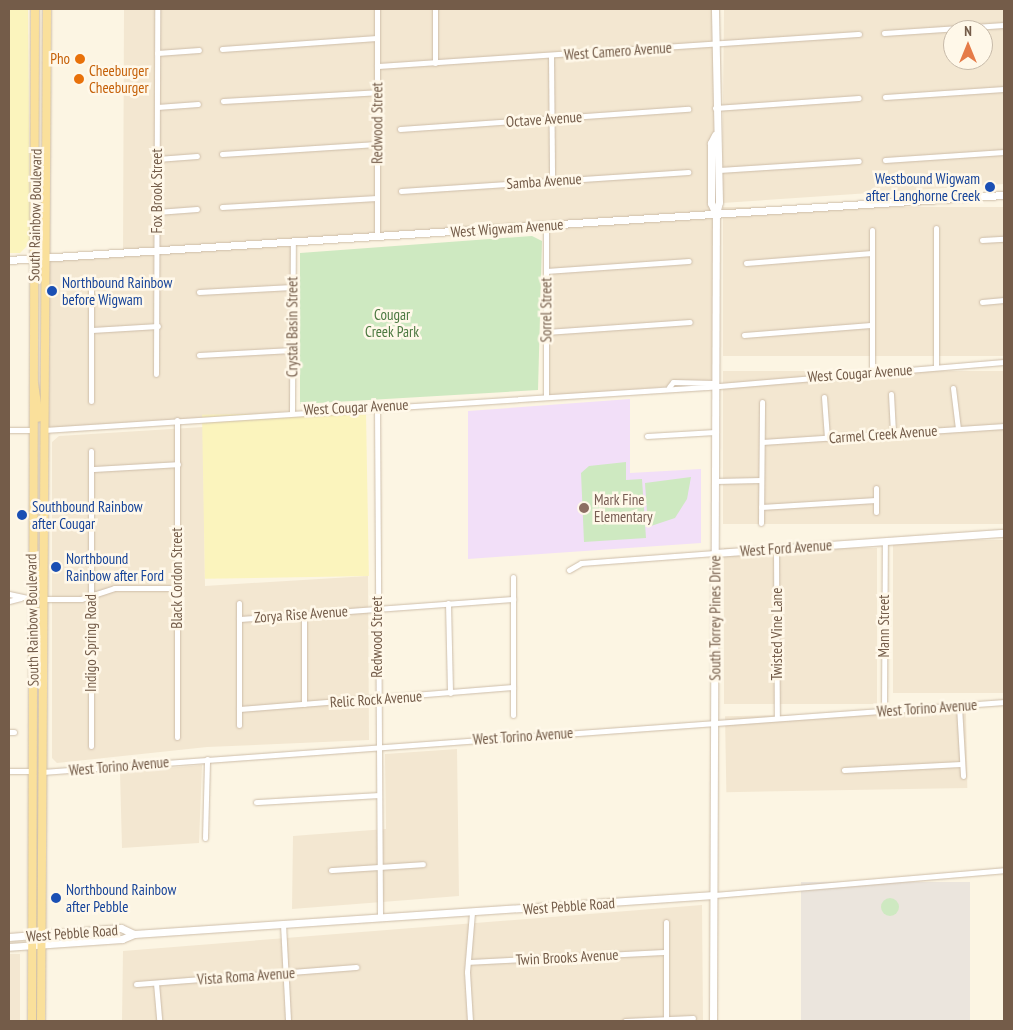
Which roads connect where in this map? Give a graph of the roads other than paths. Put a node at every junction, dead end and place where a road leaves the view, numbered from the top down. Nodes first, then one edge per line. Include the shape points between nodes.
1 (35, 9) edge
2 (47, 9) edge
3 (157, 9) edge
4 (377, 9) edge
5 (435, 9) edge
6 (715, 9) edge
7 (1004, 25) edge
8 (35, 30) junction
9 (884, 33) dead end
10 (859, 34) dead end
11 (377, 38) junction
12 (715, 44) junction
13 (222, 49) dead end
14 (199, 50) dead end
15 (157, 52) junction
16 (551, 55) junction
17 (435, 63) junction
18 (377, 66) junction
19 (46, 84) junction
20 (1004, 89) edge
21 (377, 92) junction
22 (36, 95) junction
23 (885, 97) dead end
24 (859, 98) dead end
25 (223, 101) dead end
26 (198, 104) dead end
27 (157, 107) junction
28 (715, 108) junction
29 (688, 109) dead end
30 (551, 119) junction
31 (400, 128) dead end
32 (715, 136) junction
33 (46, 142) junction
34 (377, 144) junction
35 (1004, 152) edge
36 (222, 154) dead end
37 (197, 156) dead end
38 (157, 159) junction
39 (885, 160) dead end
40 (859, 161) dead end
41 (719, 170) junction
42 (688, 172) dead end
43 (552, 181) junction
44 (400, 191) dead end
45 (1004, 195) edge
46 (377, 198) junction
47 (222, 207) dead end
48 (197, 209) dead end
49 (157, 212) junction
50 (716, 214) junction
51 (546, 225) junction
52 (936, 228) dead end
53 (872, 230) dead end
54 (377, 236) junction
55 (1004, 239) edge
56 (982, 240) dead end
57 (293, 242) junction
58 (158, 252) junction
59 (872, 253) junction
60 (35, 259) junction
61 (45, 259) junction
62 (9, 260) edge
63 (690, 261) dead end
64 (746, 263) dead end
65 (546, 270) junction
66 (91, 282) dead end
67 (292, 287) junction
68 (199, 292) dead end
69 (1004, 300) edge
70 (982, 302) dead end
71 (690, 322) dead end
72 (871, 325) junction
73 (158, 326) junction
74 (92, 330) junction
75 (546, 332) junction
76 (744, 335) dead end
77 (292, 350) junction
78 (199, 355) dead end
79 (1004, 362) edge
80 (936, 367) junction
81 (872, 371) junction
82 (156, 374) dead end
83 (33, 379) junction
84 (715, 384) junction
85 (953, 388) dead end
86 (890, 394) dead end
87 (546, 396) junction
88 (824, 397) dead end
89 (91, 401) dead end
90 (762, 402) dead end
91 (377, 406) junction
92 (292, 411) junction
93 (177, 420) junction
94 (1004, 426) edge
95 (958, 429) junction
96 (9, 430) edge
97 (32, 430) junction
98 (44, 430) junction
99 (715, 432) junction
100 (893, 433) junction
101 (647, 436) dead end
102 (827, 438) junction
103 (762, 442) junction
104 (91, 451) dead end
105 (178, 464) junction
106 (92, 469) junction
107 (761, 480) junction
108 (716, 481) junction
109 (44, 485) junction
110 (876, 488) dead end
111 (876, 500) junction
112 (761, 507) junction
113 (876, 512) dead end
114 (761, 523) dead end
115 (1004, 533) edge
116 (885, 541) junction
117 (776, 549) junction
118 (715, 553) junction
119 (32, 556) junction
120 (569, 570) dead end
121 (513, 577) dead end
122 (177, 588) junction
123 (9, 594) edge
124 (90, 597) junction
125 (21, 598) junction
126 (33, 599) junction
127 (43, 599) junction
128 (513, 599) junction
129 (9, 601) edge
130 (239, 603) dead end
131 (448, 603) junction
132 (377, 608) junction
133 (304, 614) junction
134 (239, 618) junction
135 (43, 650) junction
136 (513, 687) junction
137 (450, 693) junction
138 (377, 699) junction
139 (1004, 702) edge
140 (304, 704) junction
141 (959, 706) junction
142 (239, 709) junction
143 (884, 711) junction
144 (513, 715) dead end
145 (777, 718) junction
146 (714, 722) junction
147 (239, 725) dead end
148 (33, 736) junction
149 (177, 737) dead end
150 (91, 746) dead end
151 (377, 746) junction
152 (207, 759) junction
153 (961, 764) junction
154 (844, 770) dead end
155 (9, 771) edge
156 (33, 771) junction
157 (42, 772) junction
158 (962, 776) dead end
159 (377, 795) junction
160 (256, 802) dead end
161 (42, 828) junction
162 (205, 838) dead end
163 (424, 864) dead end
164 (377, 868) junction
165 (331, 870) dead end
166 (1004, 870) edge
167 (714, 895) junction
168 (472, 912) junction
169 (380, 916) junction
170 (666, 922) dead end
171 (283, 924) junction
172 (42, 932) junction
173 (33, 934) junction
174 (134, 934) junction
175 (9, 937) edge
176 (9, 947) edge
177 (33, 947) junction
178 (42, 947) junction
179 (666, 952) junction
180 (468, 962) junction
181 (356, 967) dead end
182 (286, 973) junction
183 (156, 983) junction
184 (136, 984) dead end
185 (693, 1018) dead end
186 (666, 1019) junction
187 (32, 1021) edge
188 (42, 1021) edge
189 (159, 1021) edge
190 (288, 1021) edge
191 (470, 1021) edge
192 (625, 1021) edge
193 (713, 1021) edge

1 - 8 main road, South Rainbow Boulevard
2 - 19 main road, South Rainbow Boulevard
3 - 15 street, Fox Brook Street
4 - 11 street, Redwood Street
5 - 17 street
6 - 12 street, South Torrey Pines Drive
7 - 9 street
8 - 19 main road via 40,73
8 - 22 main road, South Rainbow Boulevard
10 - 12 street, West Camero Avenue
11 - 13 street
11 - 18 street, Redwood Street
12 - 16 street, West Camero Avenue
12 - 28 street, South Torrey Pines Drive
14 - 15 street
15 - 27 street, Fox Brook Street
16 - 17 street, West Camero Avenue
16 - 30 street
17 - 18 street, West Camero Avenue
18 - 21 street, Redwood Street
19 - 33 main road, South Rainbow Boulevard
20 - 23 street
21 - 25 street
21 - 34 street, Redwood Street
22 - 33 main road
22 - 60 main road, South Rainbow Boulevard
24 - 28 street
26 - 27 street
27 - 38 street, Fox Brook Street
28 - 32 street, South Torrey Pines Drive
29 - 30 street, Octave Avenue
30 - 31 street, Octave Avenue
30 - 43 street
32 - 41 street, South Torrey Pines Drive
32 - 50 street, South Torrey Pines Drive via 711,143 711,195
33 - 61 main road, South Rainbow Boulevard
34 - 36 street
34 - 46 street, Redwood Street
35 - 39 street
37 - 38 street
38 - 49 street, Fox Brook Street
40 - 41 street
41 - 50 street, South Torrey Pines Drive
42 - 43 street, Samba Avenue
43 - 44 street, Samba Avenue
45 - 50 street, West Wigwam Avenue
46 - 47 street
46 - 54 street, Redwood Street
48 - 49 street
49 - 58 street, Fox Brook Street
50 - 51 street, West Wigwam Avenue
50 - 84 street, South Torrey Pines Drive
51 - 54 street, West Wigwam Avenue
51 - 65 street, Sorrel Street
52 - 80 street
53 - 59 street
54 - 57 street, West Wigwam Avenue
55 - 56 street
57 - 58 street, West Wigwam Avenue
57 - 67 street, Crystal Basin Street
58 - 61 street, West Wigwam Avenue
58 - 73 street, Fox Brook Street
59 - 64 street
59 - 72 street
60 - 61 street, West Wigwam Avenue
60 - 62 street, West Wigwam Avenue
60 - 83 main road, South Rainbow Boulevard
61 - 98 main road, South Rainbow Boulevard
63 - 65 street
65 - 75 street, Sorrel Street
66 - 74 street
67 - 68 street
67 - 77 street, Crystal Basin Street
69 - 70 street
71 - 75 street
72 - 76 street
72 - 81 street
73 - 74 street
73 - 82 street, Fox Brook Street
74 - 89 street
75 - 87 street, Sorrel Street
77 - 78 street
77 - 92 street, Crystal Basin Street
79 - 80 street, West Cougar Avenue
80 - 81 street, West Cougar Avenue
81 - 84 street, West Cougar Avenue
83 - 97 main road, South Rainbow Boulevard
83 - 98 main road
84 - 87 street, West Cougar Avenue via 673,382 669,387
84 - 99 street, South Torrey Pines Drive
85 - 95 street
86 - 100 street
87 - 91 street, West Cougar Avenue
88 - 102 street
90 - 103 street
91 - 92 street, West Cougar Avenue
91 - 132 street, Redwood Street
92 - 93 street, West Cougar Avenue
93 - 98 street, West Cougar Avenue
93 - 105 street, Black Cordon Street
94 - 95 street, Carmel Creek Avenue
95 - 100 street, Carmel Creek Avenue
96 - 97 street
97 - 109 main road via 38,441
97 - 119 main road, South Rainbow Boulevard
98 - 109 main road, South Rainbow Boulevard
99 - 101 street
99 - 108 street, South Torrey Pines Drive
100 - 102 street, Carmel Creek Avenue
102 - 103 street, Carmel Creek Avenue
103 - 107 street
104 - 106 street, Indigo Spring Road
105 - 106 street
105 - 122 street, Black Cordon Street
106 - 124 street, Indigo Spring Road
107 - 108 street
107 - 112 street
108 - 118 street, South Torrey Pines Drive
109 - 127 main road, South Rainbow Boulevard
110 - 111 street
111 - 112 street
111 - 113 street
112 - 114 street
115 - 116 street, West Ford Avenue
116 - 117 street, West Ford Avenue
116 - 143 street, Mann Street
117 - 118 street, West Ford Avenue
117 - 145 street, Twisted Vine Lane
118 - 120 street, West Ford Avenue via 580,563
118 - 146 street, South Torrey Pines Drive
119 - 126 main road, South Rainbow Boulevard
119 - 127 main road
121 - 128 street
122 - 124 street via 114,588
122 - 149 street, Black Cordon Street
123 - 125 street
124 - 127 street
124 - 150 street, Indigo Spring Road
125 - 126 street
125 - 129 street
126 - 135 main road via 38,606
126 - 148 main road, South Rainbow Boulevard
127 - 135 main road, South Rainbow Boulevard
128 - 131 street, Zorya Rise Avenue
128 - 136 street
130 - 134 street
131 - 132 street, Zorya Rise Avenue
131 - 137 street
132 - 133 street, Zorya Rise Avenue
132 - 138 street, Redwood Street
133 - 134 street, Zorya Rise Avenue
133 - 140 street
134 - 142 street
135 - 157 main road, South Rainbow Boulevard
136 - 137 street, Relic Rock Avenue
136 - 144 street
137 - 138 street, Relic Rock Avenue
138 - 140 street, Relic Rock Avenue
138 - 151 street, Redwood Street
139 - 141 street, West Torino Avenue
140 - 142 street, Relic Rock Avenue
141 - 143 street, West Torino Avenue
141 - 153 street
142 - 147 street
143 - 145 street, West Torino Avenue
145 - 146 street, West Torino Avenue
146 - 151 street, West Torino Avenue
146 - 167 street, South Torrey Pines Drive
148 - 156 main road, South Rainbow Boulevard
148 - 157 main road
151 - 152 street, West Torino Avenue
151 - 159 street, Redwood Street
152 - 157 street, West Torino Avenue
152 - 162 street
153 - 154 street
153 - 158 street
155 - 156 street
156 - 161 main road
156 - 173 main road, South Rainbow Boulevard
157 - 161 main road, South Rainbow Boulevard
159 - 160 street
159 - 164 street, Redwood Street
161 - 172 main road, South Rainbow Boulevard
163 - 164 street
164 - 165 street
164 - 169 street, Redwood Street
166 - 167 street, West Pebble Road
167 - 168 street, West Pebble Road
167 - 193 street, South Torrey Pines Drive
168 - 169 street, West Pebble Road
168 - 180 street
169 - 171 street, West Pebble Road
170 - 179 street
171 - 174 street, West Pebble Road
171 - 182 street
172 - 173 street, West Pebble Road
172 - 174 street, West Pebble Road via 121,928
172 - 178 main road, South Rainbow Boulevard
173 - 175 street, West Pebble Road
173 - 177 main road, South Rainbow Boulevard
174 - 178 street, West Pebble Road via 122,939
176 - 177 street, West Pebble Road
177 - 178 street, West Pebble Road
177 - 187 main road, South Rainbow Boulevard
178 - 188 main road, South Rainbow Boulevard
179 - 180 street, Twin Brooks Avenue
179 - 186 street
180 - 191 street
181 - 182 street, Vista Roma Avenue
182 - 183 street, Vista Roma Avenue
182 - 190 street
183 - 184 street, Vista Roma Avenue
183 - 189 street
185 - 186 street
186 - 192 street

